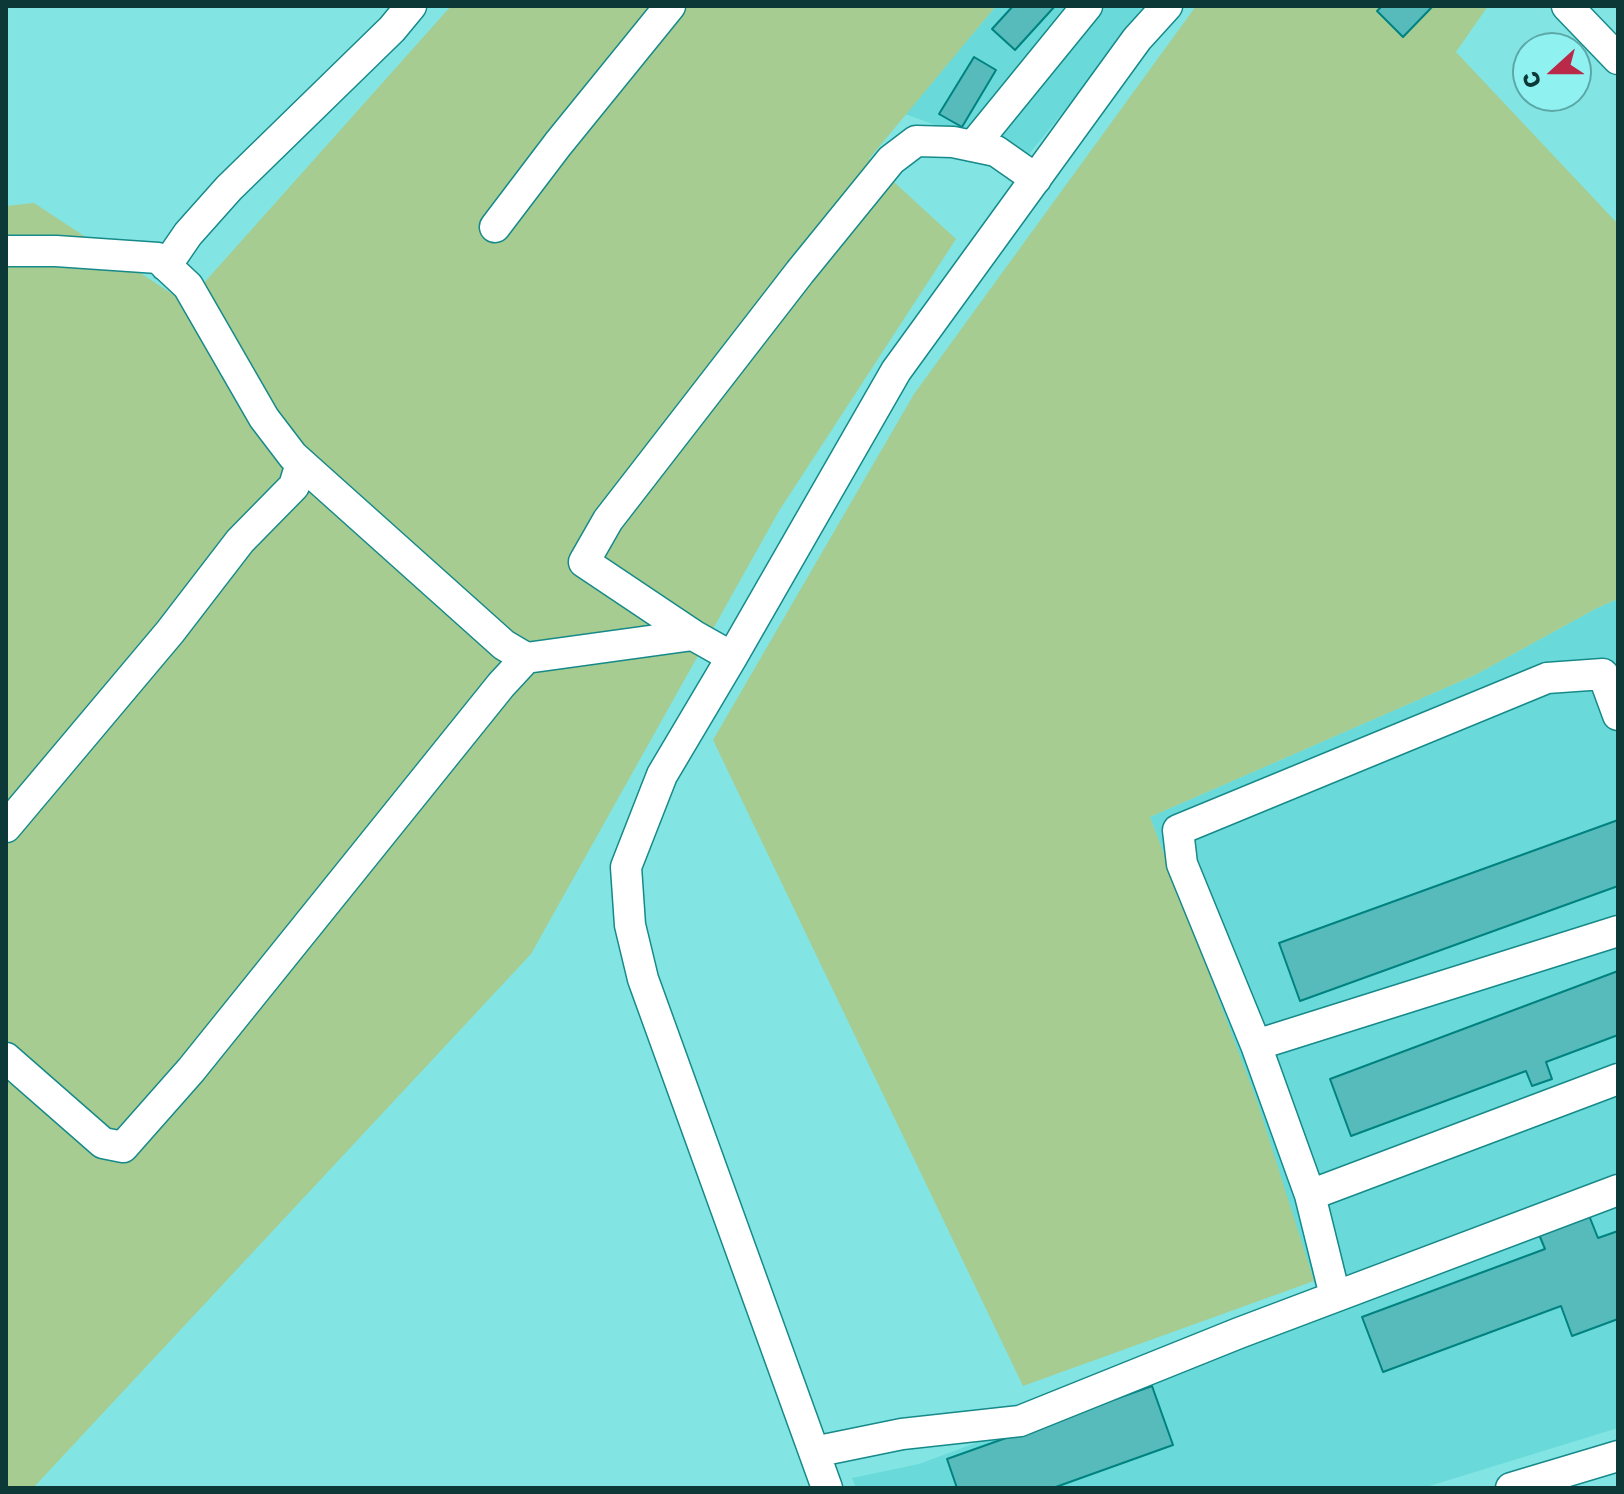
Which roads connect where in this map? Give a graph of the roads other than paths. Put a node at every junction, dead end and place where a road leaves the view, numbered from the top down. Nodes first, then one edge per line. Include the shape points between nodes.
1 (411, 6) edge
2 (670, 6) edge
3 (1087, 6) edge
4 (1167, 6) edge
5 (1567, 6) edge
6 (1618, 59) edge
7 (973, 146) junction
8 (1036, 179) junction
9 (495, 227) dead end
10 (6, 251) edge
11 (166, 266) junction
12 (301, 463) junction
13 (693, 635) junction
14 (732, 657) junction
15 (526, 658) junction
16 (1618, 715) edge
17 (6, 827) edge
18 (1618, 931) edge
19 (1256, 1045) junction
20 (6, 1058) edge
21 (1618, 1079) edge
22 (1618, 1190) edge
23 (1310, 1195) junction
24 (1335, 1296) junction
25 (814, 1452) junction
26 (1618, 1456) edge
27 (827, 1488) edge
28 (1511, 1488) edge

1 - 11 street via 229,188
2 - 9 street
3 - 7 street
4 - 8 street
5 - 6 street
7 - 8 street via 996,151
7 - 13 street via 916,141 891,160 608,520 584,562
8 - 14 street via 896,371
10 - 11 street via 158,258
11 - 12 street via 188,286 264,418
12 - 15 street via 504,645
12 - 17 street via 294,486 240,541
13 - 14 street
13 - 15 street
14 - 25 street via 662,775 626,867 630,925 643,979
15 - 20 street via 123,1147 103,1143
16 - 19 street via 1603,674 1547,678 1178,830 1182,864
18 - 19 street
19 - 23 street
21 - 23 street
22 - 24 street
23 - 24 street
24 - 25 street via 1020,1421 902,1434
25 - 27 street
26 - 28 street

